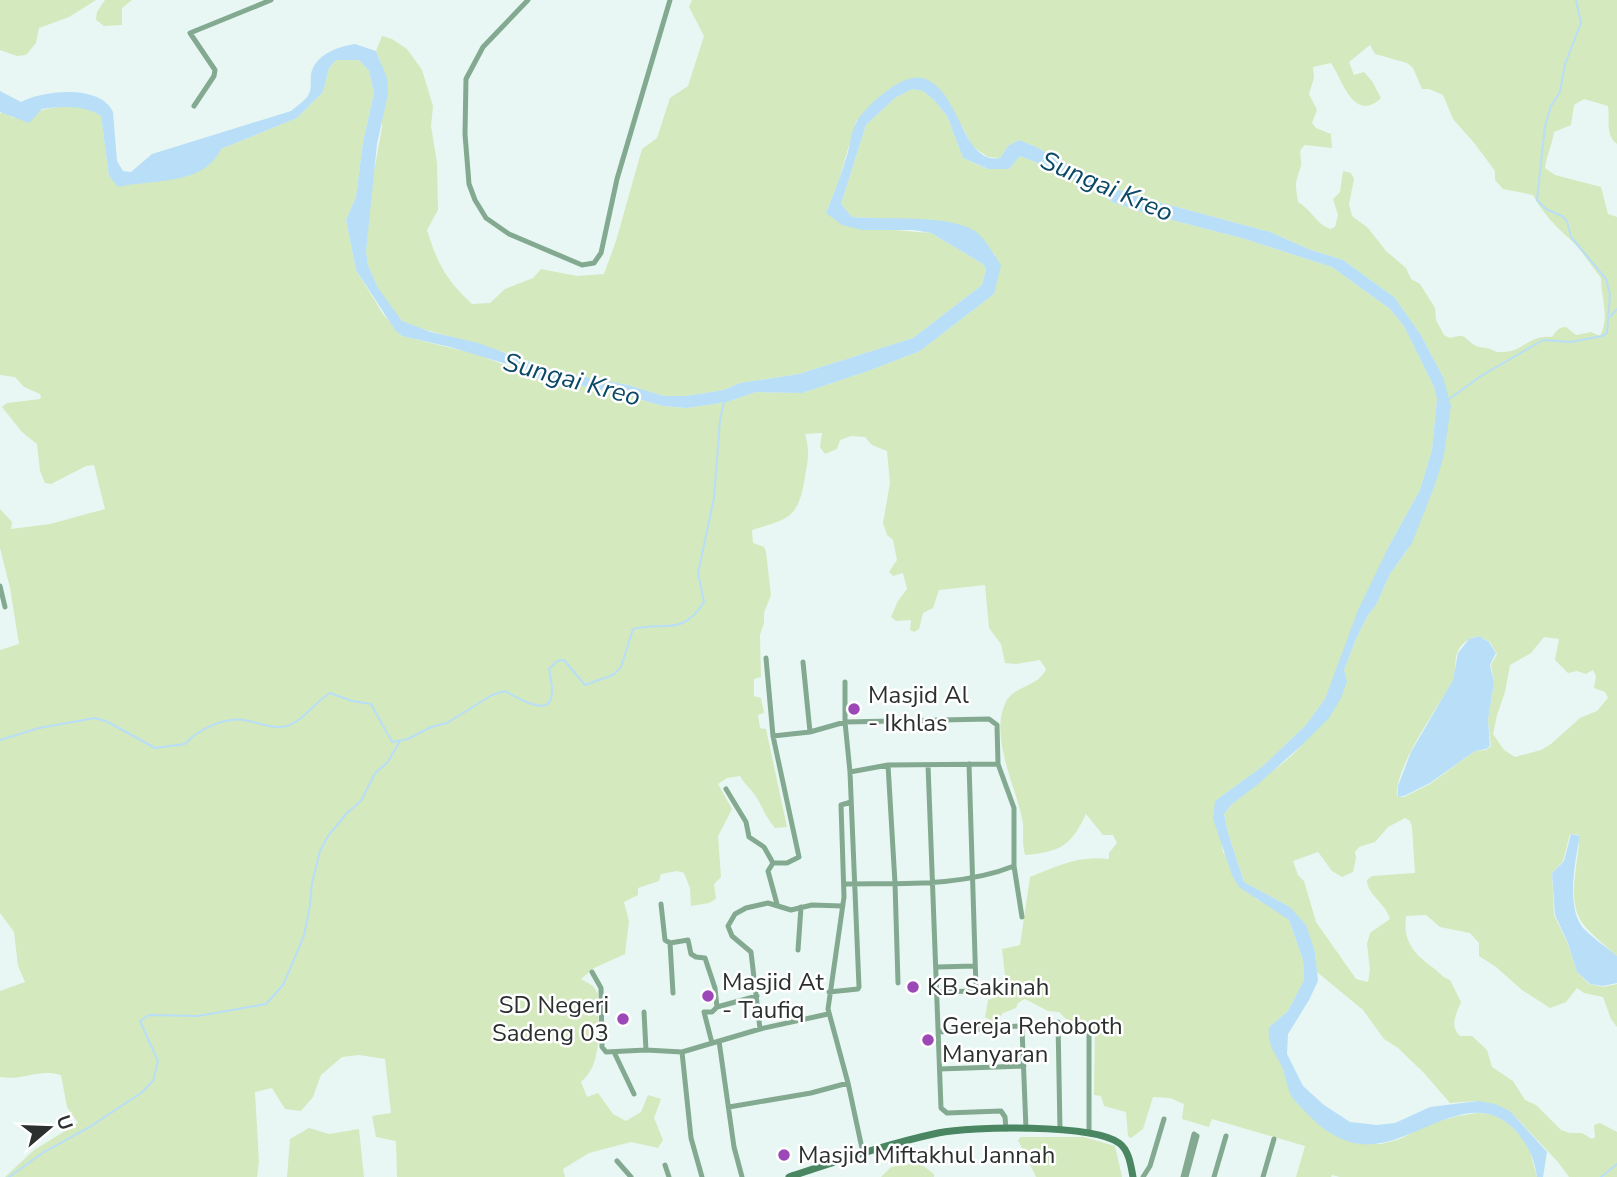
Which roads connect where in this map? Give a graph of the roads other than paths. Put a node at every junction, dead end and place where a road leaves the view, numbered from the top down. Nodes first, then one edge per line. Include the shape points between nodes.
1 (271, 0) edge
2 (528, 0) edge
3 (670, 0) edge
4 (194, 106) dead end
5 (0, 586) edge
6 (5, 607) dead end
7 (766, 658) dead end
8 (803, 662) dead end
9 (845, 682) dead end
10 (845, 722) junction
11 (810, 732) junction
12 (773, 736) junction
13 (969, 764) junction
14 (998, 764) junction
15 (888, 765) junction
16 (928, 765) junction
17 (849, 772) junction
18 (726, 789) dead end
19 (851, 802) junction
20 (773, 863) junction
21 (1014, 866) junction
22 (972, 877) junction
23 (933, 881) junction
24 (855, 883) junction
25 (895, 883) junction
26 (844, 884) junction
27 (661, 904) dead end
28 (776, 904) junction
29 (842, 906) junction
30 (801, 907) junction
31 (1022, 917) dead end
32 (670, 943) junction
33 (798, 950) dead end
34 (975, 966) junction
35 (937, 967) junction
36 (592, 972) dead end
37 (898, 983) dead end
38 (829, 992) junction
39 (938, 992) junction
40 (673, 993) dead end
41 (757, 996) junction
42 (717, 1007) junction
43 (644, 1012) dead end
44 (828, 1014) junction
45 (1058, 1022) dead end
46 (760, 1029) junction
47 (939, 1032) junction
48 (1089, 1033) dead end
49 (719, 1041) junction
50 (712, 1043) junction
51 (646, 1050) junction
52 (614, 1052) junction
53 (682, 1052) junction
54 (1024, 1066) junction
55 (940, 1069) junction
56 (848, 1083) junction
57 (635, 1094) dead end
58 (729, 1107) junction
59 (1164, 1119) dead end
60 (1006, 1129) junction
61 (1026, 1129) junction
62 (1060, 1130) junction
63 (1089, 1133) junction
64 (1226, 1136) dead end
65 (1274, 1139) dead end
66 (863, 1153) junction
67 (617, 1161) dead end
68 (665, 1165) dead end
69 (631, 1177) edge
70 (669, 1177) edge
71 (702, 1177) edge
72 (741, 1177) edge
73 (789, 1177) edge
74 (1133, 1177) edge
75 (1143, 1177) edge
76 (1184, 1177) edge
77 (1214, 1177) edge
78 (1263, 1177) edge

1 - 4 street via 190,33 215,70
2 - 3 street via 483,47 466,79 469,184 486,218 509,234 582,265 594,262 601,253 617,179
5 - 6 street
7 - 12 street
8 - 11 street
9 - 10 street
10 - 11 street
10 - 14 street via 989,719 997,725
10 - 17 street
11 - 12 street
12 - 20 street via 799,858
13 - 14 street
13 - 16 street
13 - 22 street
14 - 21 street via 1014,808
15 - 16 street
15 - 17 street
15 - 25 street
16 - 23 street
17 - 19 street
18 - 20 street via 746,822 749,837 764,848
19 - 24 street
19 - 26 street via 841,805
20 - 28 street via 768,871
21 - 22 street
21 - 31 street
22 - 23 street
22 - 34 street
23 - 25 street
23 - 35 street
24 - 25 street
24 - 26 street
24 - 38 street via 859,988
25 - 37 street
26 - 29 street
27 - 32 street via 665,940
28 - 30 street via 791,910
28 - 41 street via 746,908 734,914 728,926 732,936 751,952
29 - 30 street
29 - 38 street
30 - 33 street
32 - 40 street
32 - 42 street via 688,940 691,954 705,958
34 - 35 street
34 - 39 street via 975,990
35 - 39 street
36 - 52 street via 601,988 602,1047
38 - 44 street
39 - 47 street
41 - 42 street
41 - 46 street
42 - 50 street via 704,1012
43 - 51 street
44 - 46 street
44 - 56 street
45 - 62 street
46 - 49 street
47 - 54 street via 1019,1026
47 - 55 street
48 - 63 street
49 - 50 street
49 - 58 street
50 - 53 street
51 - 52 street
51 - 53 street
52 - 57 street
53 - 71 street via 691,1138
54 - 55 street
54 - 61 street
55 - 60 street via 942,1111 1001,1111
56 - 58 street
56 - 66 street
58 - 72 street
59 - 75 street
60 - 61 main road
60 - 66 main road via 942,1132
61 - 62 main road
62 - 63 main road
63 - 74 main road via 1119,1143 1128,1154
64 - 77 street
65 - 78 street
66 - 73 main road
67 - 69 street
68 - 70 street
76 - 76 street via 1194,1134 1196,1134

